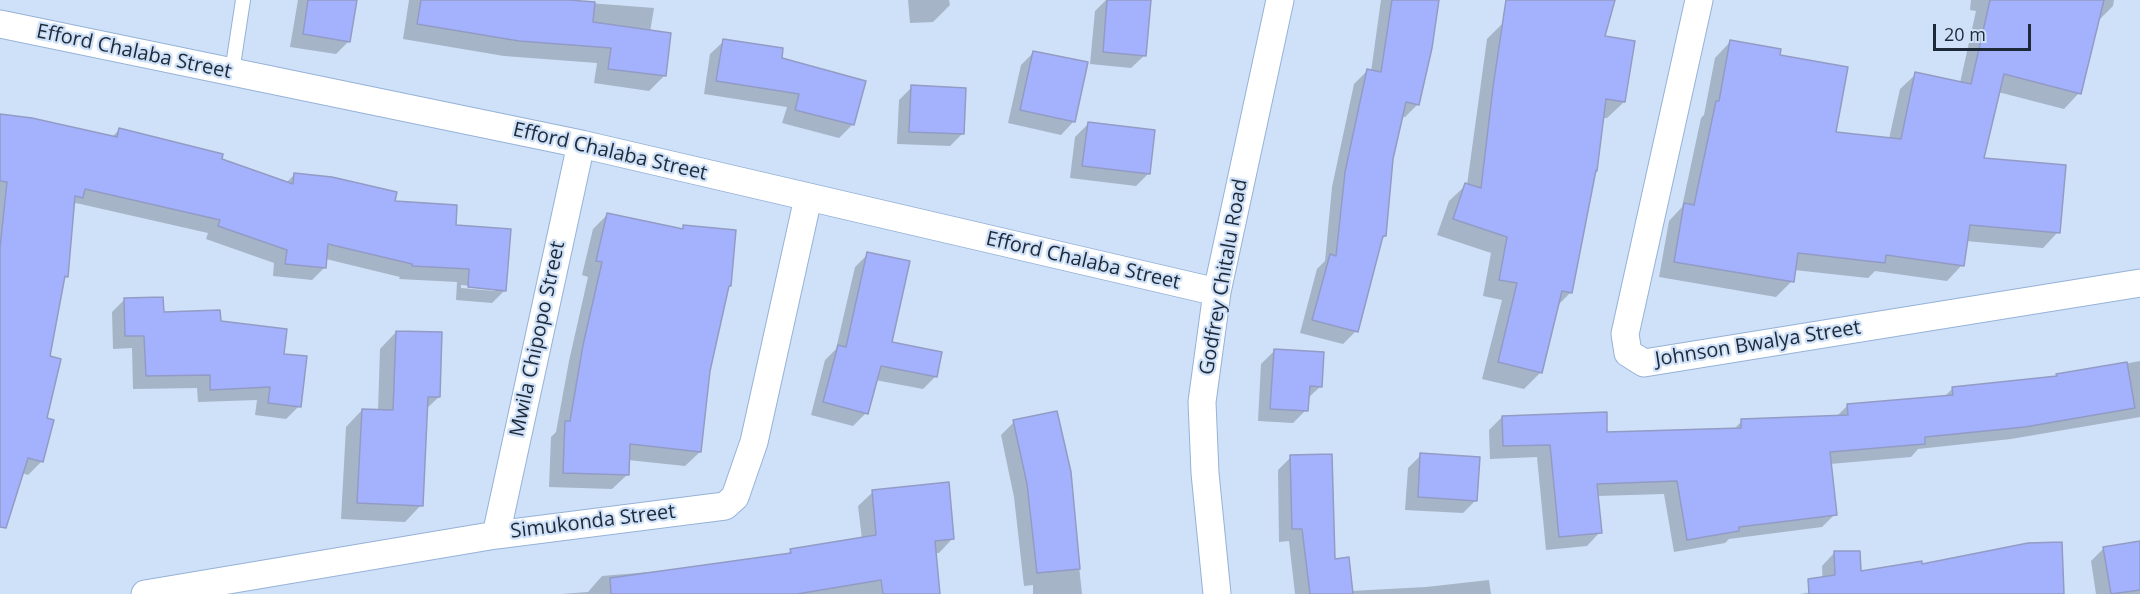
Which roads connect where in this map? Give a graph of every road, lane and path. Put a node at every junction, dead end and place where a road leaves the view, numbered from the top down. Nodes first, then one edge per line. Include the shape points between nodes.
1 (243, 0) edge
2 (1280, 0) edge
3 (1699, 0) edge
4 (0, 24) edge
5 (232, 72) junction
6 (580, 144) junction
7 (808, 198) junction
8 (2140, 283) edge
9 (1217, 292) junction
10 (496, 535) junction
11 (145, 594) edge
12 (1217, 594) edge

1 - 5 lane
2 - 9 street, Godfrey Chitalu Road
3 - 8 street, Johnson Bwalya Street via 1625,334 1628,353 1644,363
4 - 5 street, Efford Chalaba Street
5 - 6 street, Efford Chalaba Street
6 - 7 street, Efford Chalaba Street
6 - 10 street, Mwila Chipopo Street
7 - 9 street, Efford Chalaba Street
7 - 10 street, Simukonda Street via 754,442 735,497 725,506
9 - 12 street, Godfrey Chitalu Road via 1202,402 1204,473
10 - 11 street, Simukonda Street

